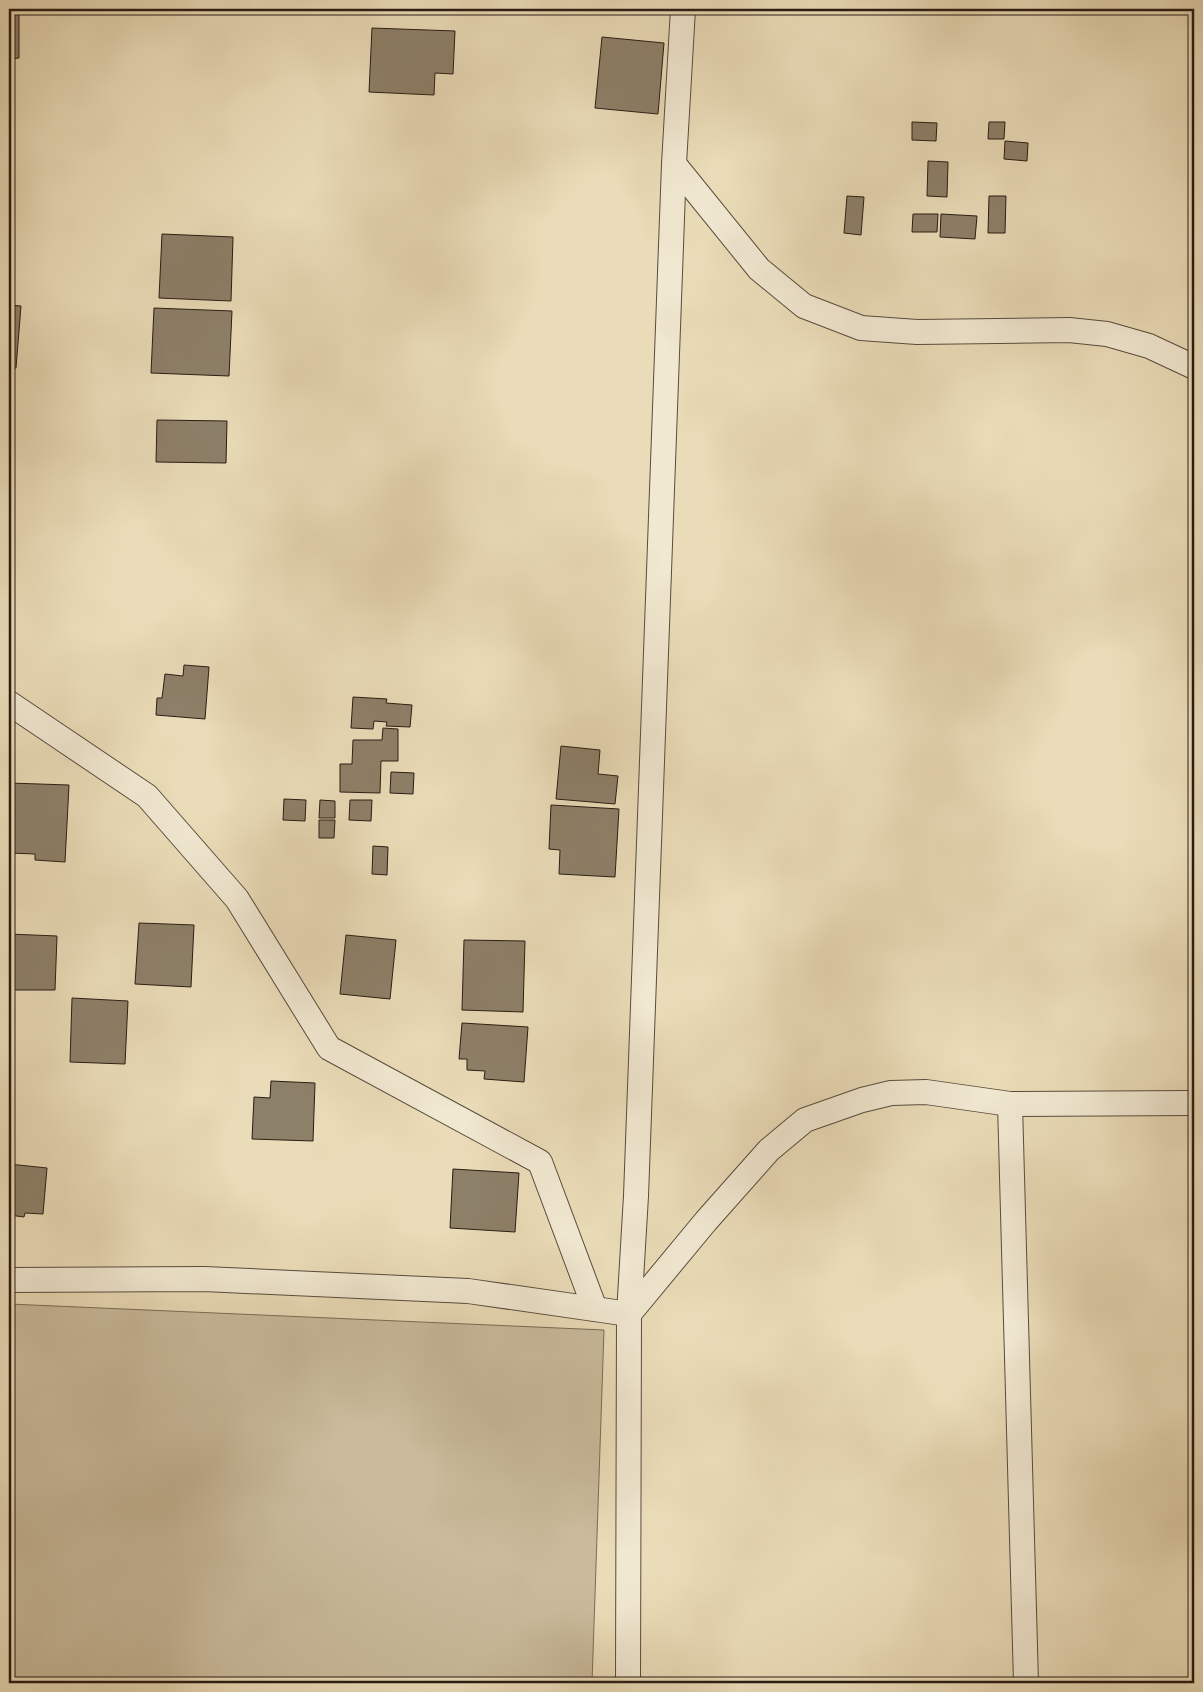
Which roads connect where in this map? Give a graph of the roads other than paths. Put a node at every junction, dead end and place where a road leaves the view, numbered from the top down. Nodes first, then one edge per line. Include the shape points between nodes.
1 (684, 9) edge
2 (674, 164) junction
3 (1194, 367) edge
4 (9, 703) edge
5 (1194, 1103) edge
6 (1010, 1104) junction
7 (9, 1280) edge
8 (595, 1309) junction
9 (629, 1314) junction
10 (628, 1683) edge
11 (1026, 1683) edge

1 - 2 street
2 - 3 street via 759,269 804,306 860,328 917,332 1068,330 1107,334 1149,346
2 - 9 street
4 - 8 street via 146,796 237,899 329,1048 540,1162
5 - 6 street
6 - 9 street via 926,1092 891,1093 805,1120 769,1150
6 - 11 street
7 - 8 street via 204,1279 449,1290
8 - 9 street
9 - 10 street

